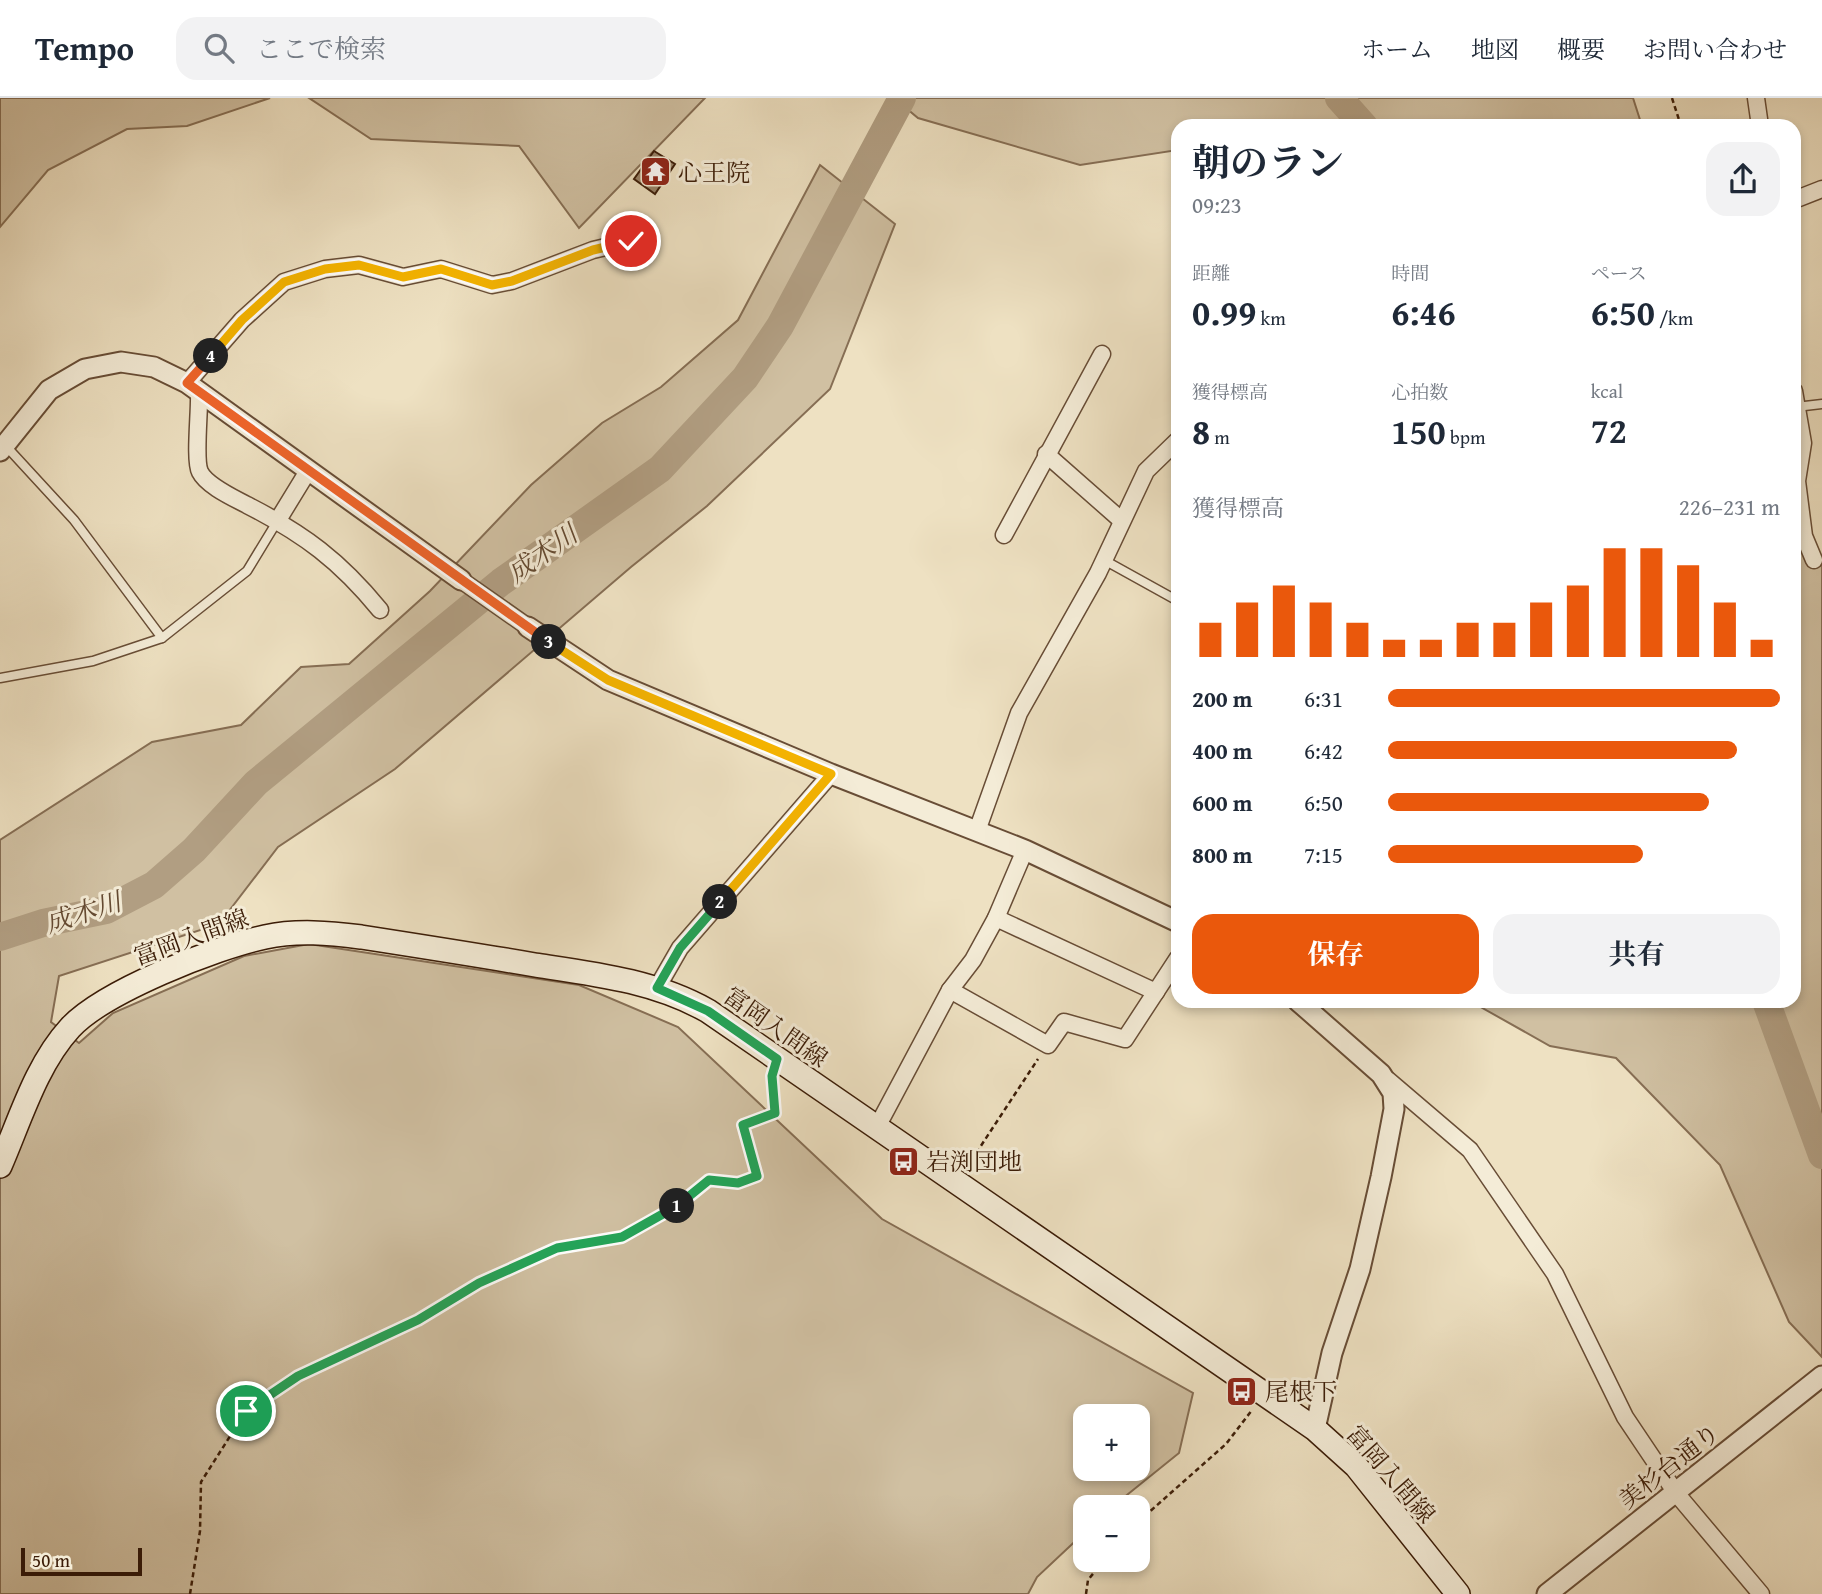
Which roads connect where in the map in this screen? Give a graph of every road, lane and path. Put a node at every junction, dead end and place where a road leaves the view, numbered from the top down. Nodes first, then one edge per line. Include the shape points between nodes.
1 (1672, 98) edge
2 (1756, 98) edge
3 (1679, 119) edge
4 (1759, 119) edge
5 (1822, 189) edge
6 (1801, 197) edge
7 (642, 246) dead end
8 (1102, 354) dead end
9 (193, 388) junction
10 (1822, 404) edge
11 (1801, 405) edge
12 (1171, 447) edge
13 (2, 448) edge
14 (1046, 454) junction
15 (308, 471) junction
16 (1801, 511) edge
17 (278, 520) junction
18 (1121, 520) junction
19 (1004, 535) dead end
20 (1818, 558) edge
21 (1104, 560) junction
22 (461, 580) joint
23 (1171, 597) edge
24 (380, 610) dead end
25 (528, 627) joint
26 (162, 638) junction
27 (0, 678) edge
28 (831, 774) junction
29 (977, 831) junction
30 (1025, 850) junction
31 (996, 918) junction
32 (1171, 919) edge
33 (1171, 969) edge
34 (657, 988) junction
35 (950, 990) junction
36 (1156, 992) junction
37 (1306, 1008) edge
38 (1048, 1045) junction
39 (777, 1059) junction
40 (1381, 1074) junction
41 (876, 1129) junction
42 (0, 1166) edge
43 (956, 1184) junction
44 (1822, 1376) edge
45 (1264, 1394) junction
46 (1315, 1429) junction
47 (1676, 1493) junction
48 (1150, 1511) edge
49 (1094, 1572) edge
50 (190, 1594) edge
51 (1086, 1594) edge
52 (1458, 1594) edge
53 (1547, 1594) edge
54 (1761, 1594) edge

1 - 3 path
2 - 4 street
5 - 6 street
7 - 9 street via 631,241 593,250 492,285 441,269 403,277 359,265 325,269 284,282 242,320
8 - 14 street
9 - 13 street via 155,367 121,362 85,369 49,390
9 - 15 street
9 - 17 street via 201,424 196,458 200,474 237,500
10 - 11 lane
12 - 18 street via 1146,471
13 - 26 lane via 74,520
14 - 18 street
14 - 19 street
15 - 17 street
15 - 22 street
16 - 20 street via 1804,536
17 - 24 street via 328,553
17 - 26 lane via 247,571
18 - 21 street
21 - 23 lane
21 - 29 street via 1019,713
22 - 25 street
25 - 28 street via 608,680
26 - 27 lane via 93,661
28 - 29 street
28 - 34 street via 680,948
29 - 30 street
30 - 31 street
30 - 32 street
31 - 35 street
31 - 36 street
33 - 36 street
34 - 39 main road, 富岡入間線 via 708,1011
34 - 42 main road, 富岡入間線 via 361,937 296,933 257,939 140,982 84,1014 52,1052
35 - 38 street
35 - 41 street
36 - 38 street via 1125,1040 1063,1021
37 - 40 street
38 - 43 path
39 - 41 main road, 富岡入間線
39 - 50 path via 772,1076 775,1113 743,1125 757,1176 738,1183 709,1180 670,1210 622,1237 557,1248 479,1283 418,1320 298,1376 246,1411 201,1482 200,1531
40 - 46 street via 1393,1093 1394,1109 1360,1269 1332,1353
40 - 47 street via 1470,1150 1555,1275 1625,1417
41 - 43 main road, 富岡入間線
43 - 45 main road, 富岡入間線
44 - 47 street, 美杉台通り
45 - 46 main road, 富岡入間線
45 - 48 path via 1226,1444
46 - 52 main road, 富岡入間線 via 1356,1466
47 - 53 street, 美杉台通り
47 - 54 street
49 - 51 path

